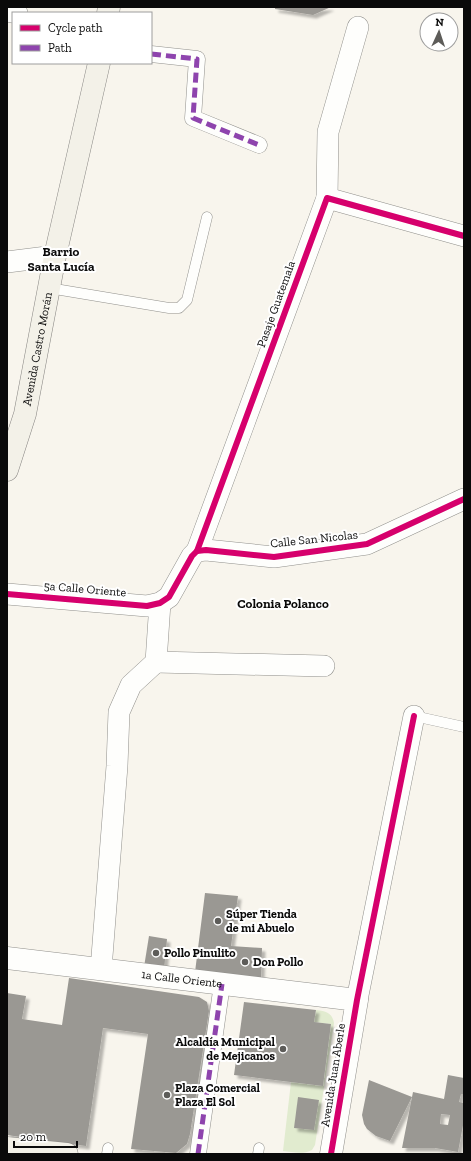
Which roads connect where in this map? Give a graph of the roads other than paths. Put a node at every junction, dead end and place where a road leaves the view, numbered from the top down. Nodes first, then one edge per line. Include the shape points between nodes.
1 (358, 27) dead end
2 (152, 54) edge
3 (99, 64) edge
4 (259, 145) dead end
5 (327, 198) junction
6 (207, 217) dead end
7 (464, 236) edge
8 (56, 256) junction
9 (7, 262) edge
10 (49, 288) junction
11 (7, 470) edge
12 (464, 499) edge
13 (197, 551) junction
14 (7, 594) edge
15 (160, 603) junction
16 (156, 662) junction
17 (324, 666) dead end
18 (414, 716) joint
19 (464, 727) edge
20 (7, 958) edge
21 (101, 969) junction
22 (222, 984) junction
23 (357, 1000) junction
24 (7, 1148) edge
25 (66, 1154) edge
26 (198, 1154) edge
27 (331, 1154) edge

1 - 5 street, Pasaje Guatemala via 328,132
2 - 4 street via 197,59 193,118
3 - 8 main road, Avenida Castro Morán
5 - 7 street
5 - 13 street, Pasaje Guatemala
6 - 10 lane via 187,300 179,308
8 - 9 street
8 - 10 main road, Avenida Castro Morán
10 - 11 main road, Avenida Castro Morán via 25,414
12 - 13 street, Calle San Nicolas via 367,544 274,557
13 - 15 street via 169,597
14 - 15 street, 5a Calle Oriente via 147,606
15 - 16 street
16 - 17 street
16 - 21 street via 131,685 120,712
18 - 19 lane
18 - 23 street
20 - 21 street, 1a Calle Oriente
21 - 22 street, 1a Calle Oriente
22 - 23 street, 1a Calle Oriente
22 - 26 street
23 - 27 street, Avenida Juan Aberle
24 - 25 main road

